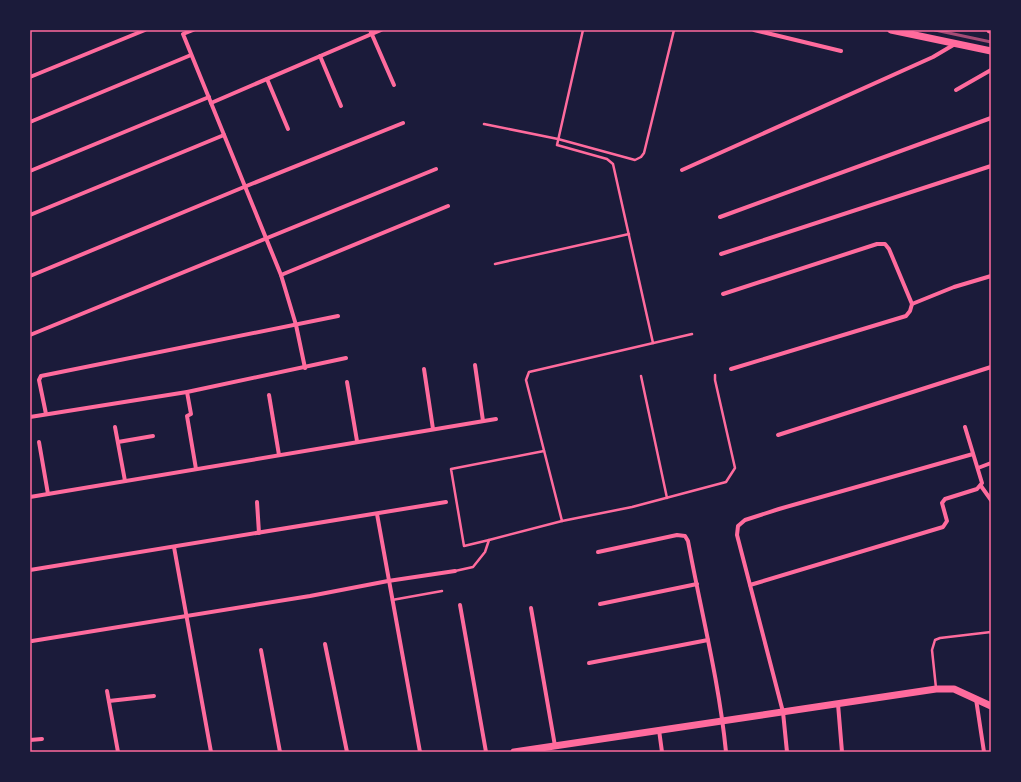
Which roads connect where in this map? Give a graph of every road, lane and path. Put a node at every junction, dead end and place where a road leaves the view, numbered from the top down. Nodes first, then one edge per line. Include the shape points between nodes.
1 (145, 30) edge
2 (193, 30) edge
3 (381, 30) edge
4 (582, 30) edge
5 (674, 30) edge
6 (754, 30) edge
7 (892, 30) edge
8 (182, 32) edge
9 (371, 32) edge
10 (955, 43) junction
11 (841, 51) dead end
12 (991, 51) edge
13 (192, 54) junction
14 (320, 56) junction
15 (991, 70) edge
16 (30, 77) edge
17 (267, 79) junction
18 (394, 86) dead end
19 (956, 90) dead end
20 (209, 97) junction
21 (211, 102) junction
22 (341, 106) dead end
23 (991, 118) edge
24 (30, 122) edge
25 (403, 124) dead end
26 (484, 124) dead end
27 (288, 129) dead end
28 (224, 134) junction
29 (558, 139) junction
30 (991, 166) edge
31 (436, 170) dead end
32 (682, 170) dead end
33 (30, 171) edge
34 (244, 187) junction
35 (448, 206) dead end
36 (30, 215) edge
37 (720, 217) dead end
38 (629, 234) junction
39 (266, 240) junction
40 (721, 254) dead end
41 (495, 264) dead end
42 (281, 275) junction
43 (30, 276) edge
44 (991, 276) edge
45 (723, 294) dead end
46 (912, 304) junction
47 (338, 316) dead end
48 (296, 325) junction
49 (692, 334) dead end
50 (30, 335) edge
51 (653, 343) junction
52 (346, 358) dead end
53 (474, 364) dead end
54 (991, 367) edge
55 (305, 368) junction
56 (424, 369) dead end
57 (731, 369) dead end
58 (715, 375) dead end
59 (641, 376) dead end
60 (348, 382) dead end
61 (187, 392) junction
62 (269, 395) dead end
63 (46, 414) junction
64 (30, 417) edge
65 (496, 419) dead end
66 (483, 421) junction
67 (116, 427) dead end
68 (965, 427) dead end
69 (434, 429) junction
70 (778, 435) dead end
71 (153, 436) dead end
72 (357, 441) junction
73 (39, 442) dead end
74 (118, 442) junction
75 (544, 451) junction
76 (973, 454) junction
77 (279, 455) junction
78 (991, 463) edge
79 (978, 468) junction
80 (196, 469) junction
81 (125, 481) junction
82 (981, 486) junction
83 (48, 494) junction
84 (30, 497) edge
85 (667, 498) junction
86 (991, 500) edge
87 (257, 502) dead end
88 (446, 502) dead end
89 (377, 514) junction
90 (562, 521) junction
91 (259, 533) junction
92 (491, 540) junction
93 (174, 547) junction
94 (598, 552) dead end
95 (30, 570) edge
96 (455, 571) joint
97 (388, 581) junction
98 (696, 584) junction
99 (750, 585) junction
100 (442, 591) dead end
101 (392, 600) junction
102 (600, 604) dead end
103 (460, 605) dead end
104 (531, 608) dead end
105 (186, 616) junction
106 (991, 632) edge
107 (708, 640) junction
108 (32, 641) dead end
109 (325, 644) dead end
110 (261, 650) dead end
111 (589, 663) dead end
112 (936, 689) junction
113 (107, 691) dead end
114 (154, 696) dead end
115 (976, 699) junction
116 (109, 701) junction
117 (838, 704) junction
118 (991, 706) edge
119 (783, 712) junction
120 (723, 721) junction
121 (659, 730) junction
122 (42, 739) dead end
123 (30, 740) edge
124 (555, 746) junction
125 (536, 750) edge
126 (118, 752) edge
127 (212, 752) edge
128 (280, 752) edge
129 (347, 752) edge
130 (420, 752) edge
131 (486, 752) edge
132 (514, 752) edge
133 (662, 752) edge
134 (726, 752) edge
135 (787, 752) edge
136 (842, 752) edge
137 (984, 752) edge

1 - 16 street
2 - 8 street
3 - 9 street
4 - 29 lane
5 - 29 lane via 641,157 635,160
6 - 11 street
7 - 10 main road
8 - 13 street
9 - 14 street
9 - 18 street
10 - 12 main road
10 - 32 street via 926,60
13 - 20 street
13 - 24 street
14 - 17 street
14 - 22 street
15 - 19 street
17 - 21 street
17 - 27 street
20 - 21 street
20 - 33 street
21 - 28 street
23 - 37 street
25 - 34 street
26 - 29 lane
28 - 34 street
28 - 36 street
29 - 38 lane via 559,147 607,159 613,164
30 - 40 street
31 - 39 street
34 - 39 street
34 - 43 street
35 - 42 street
38 - 41 lane
38 - 51 lane
39 - 42 street
39 - 50 street
42 - 48 street
44 - 46 street
45 - 46 street via 877,244 885,244
46 - 57 street via 906,316
47 - 48 street
48 - 55 street
48 - 63 street via 42,376 39,380
49 - 51 lane
51 - 75 lane via 529,372 526,380
52 - 55 street
53 - 66 street
54 - 70 street
55 - 61 street
56 - 69 street
58 - 85 lane via 735,468 726,482
59 - 85 lane
60 - 72 street
61 - 63 street
61 - 80 street via 191,414 187,416
62 - 77 street
63 - 64 street
65 - 66 street
66 - 69 street
67 - 74 street
68 - 76 street
69 - 72 street
71 - 74 street
72 - 77 street
73 - 83 street
74 - 81 street
75 - 90 lane
75 - 92 lane via 451,469 464,546
76 - 79 street
76 - 99 street via 745,520 738,526 737,535
77 - 80 street
78 - 79 street
79 - 82 street
80 - 81 street
81 - 83 street
82 - 86 street
82 - 99 street via 944,499 942,504 947,521 943,527
83 - 84 street
85 - 90 lane
87 - 91 street
88 - 89 street
89 - 91 street
89 - 97 street
90 - 92 lane
91 - 93 street
92 - 96 lane via 473,567
93 - 95 street
93 - 105 street
94 - 98 street via 677,535 685,536
96 - 97 street
97 - 101 street
97 - 105 street
98 - 102 street
98 - 107 street
99 - 119 street
100 - 101 lane
101 - 130 street
103 - 131 street
104 - 124 street
105 - 108 street
105 - 127 street
106 - 112 lane via 935,640 932,650
107 - 111 street
107 - 120 street
109 - 129 street
110 - 128 street
112 - 115 main road via 954,689
112 - 117 main road
113 - 116 street
114 - 116 street
115 - 118 main road
115 - 137 street
116 - 126 street
117 - 119 main road
117 - 136 street
119 - 120 main road
119 - 135 street
120 - 121 main road
120 - 134 street
121 - 124 main road
121 - 133 street
122 - 123 street
124 - 125 main road
125 - 132 main road

